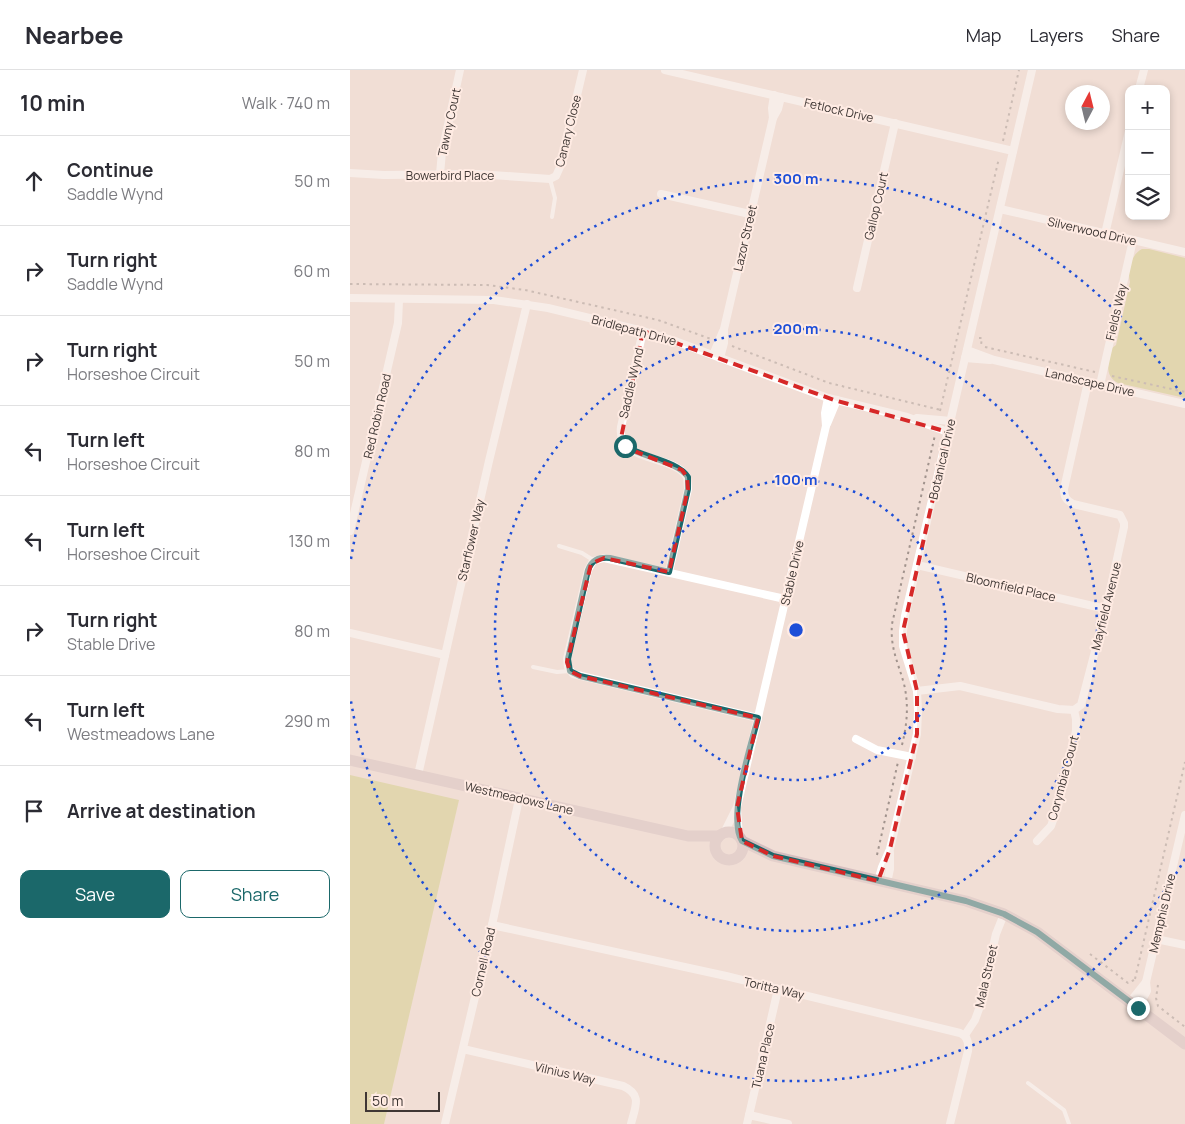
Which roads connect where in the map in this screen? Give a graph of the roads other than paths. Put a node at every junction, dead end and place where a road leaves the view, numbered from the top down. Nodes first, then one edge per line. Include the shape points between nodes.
1 (460, 70) edge
2 (583, 70) edge
3 (665, 70) edge
4 (1032, 70) edge
5 (1144, 70) edge
6 (703, 74) edge
7 (1140, 85) edge
8 (778, 96) junction
9 (894, 123) junction
10 (1125, 149) edge
11 (1013, 151) junction
12 (350, 172) edge
13 (440, 174) junction
14 (550, 179) junction
15 (661, 194) dead end
16 (1000, 210) junction
17 (750, 214) junction
18 (552, 217) dead end
19 (1105, 234) junction
20 (1133, 240) junction
21 (1185, 252) edge
22 (857, 288) dead end
23 (350, 298) edge
24 (399, 300) junction
25 (527, 304) junction
26 (643, 331) junction
27 (967, 350) junction
28 (716, 356) junction
29 (965, 358) junction
30 (994, 360) junction
31 (1088, 382) junction
32 (1100, 385) junction
33 (832, 399) junction
34 (1185, 404) edge
35 (907, 417) junction
36 (951, 421) junction
37 (948, 432) junction
38 (350, 531) edge
39 (558, 546) dead end
40 (593, 561) junction
41 (917, 565) junction
42 (669, 572) junction
43 (785, 599) junction
44 (1106, 609) junction
45 (350, 633) edge
46 (445, 655) junction
47 (533, 667) dead end
48 (570, 671) junction
49 (916, 691) junction
50 (1074, 710) junction
51 (758, 718) junction
52 (856, 740) dead end
53 (912, 757) junction
54 (350, 760) edge
55 (418, 776) junction
56 (519, 799) junction
57 (737, 807) junction
58 (1185, 814) edge
59 (721, 835) junction
60 (688, 836) junction
61 (741, 839) junction
62 (1038, 841) dead end
63 (716, 851) junction
64 (773, 856) junction
65 (738, 857) junction
66 (882, 882) junction
67 (1004, 914) junction
68 (492, 924) junction
69 (1156, 939) junction
70 (1185, 945) edge
71 (778, 989) junction
72 (1134, 1005) junction
73 (965, 1035) junction
74 (1185, 1044) edge
75 (463, 1049) junction
76 (1028, 1083) dead end
77 (749, 1115) junction
78 (445, 1124) edge
79 (631, 1124) edge
80 (747, 1124) edge
81 (788, 1124) edge
82 (950, 1124) edge
83 (1070, 1124) edge

1 - 13 street, Tawny Court
2 - 14 street, Canary Close via 560,167 556,176
3 - 6 street, Fetlock Drive
4 - 11 street, Botanical Drive
5 - 7 street
6 - 8 street, Fetlock Drive
8 - 9 street, Fetlock Drive
8 - 17 street, Lazor Street via 778,109 772,118
9 - 11 street, Fetlock Drive
9 - 22 street, Gallop Court
10 - 19 street
11 - 16 street, Botanical Drive
12 - 13 street, Bowerbird Place
13 - 14 street, Bowerbird Place
14 - 18 lane, Canary Close via 555,198
15 - 17 street
16 - 19 street, Silverwood Drive
16 - 27 street, Botanical Drive
17 - 28 street, Lazor Street
19 - 20 street, Silverwood Drive
20 - 21 street, Silverwood Drive
20 - 32 street, Fields Way
23 - 24 street, Bridlepath Drive
24 - 25 street, Bridlepath Drive via 466,299
24 - 38 street, Red Robin Road via 398,323
25 - 26 street, Bridlepath Drive
25 - 46 street, Starflower Way
26 - 28 street, Bridlepath Drive
26 - 42 street, Saddle Wynd via 620,433 622,442 629,448 678,468 688,477
27 - 29 street, Botanical Drive
27 - 30 street, Landscape Drive
28 - 33 street, Bridlepath Drive
29 - 30 street, Landscape Drive
29 - 36 street, Botanical Drive
30 - 31 street, Landscape Drive
31 - 32 street, Landscape Drive
31 - 44 street, Mayfield Avenue via 1064,495 1073,504 1120,515 1124,523
32 - 34 street, Landscape Drive
33 - 35 street, Bridlepath Drive
33 - 43 street, Stable Drive
35 - 36 street, Bridlepath Drive
35 - 37 street, Bridlepath Drive
36 - 37 street, Botanical Drive
37 - 41 street, Botanical Drive
39 - 40 lane via 582,552
40 - 42 street via 601,557 610,558
40 - 48 street via 588,570 568,659
41 - 44 street, Bloomfield Place
41 - 49 street, Botanical Drive via 903,630 903,646
42 - 43 street
43 - 51 street, Stable Drive
44 - 50 street, Mayfield Avenue via 1083,699
45 - 46 street
46 - 55 street, Starflower Way
47 - 48 lane
48 - 51 street
49 - 50 street via 960,686
49 - 53 street, Botanical Drive via 918,726
50 - 62 street, Corymbia Court via 1076,731 1057,808 1051,826
51 - 57 street, Stable Drive
52 - 53 street via 876,750
53 - 66 street, Botanical Drive via 890,849 882,867
54 - 55 street, Westmeadows Lane
55 - 56 street, Westmeadows Lane
56 - 60 street, Westmeadows Lane
56 - 68 street, Cornell Road
57 - 59 street, Stable Drive
57 - 61 street, Stable Drive
58 - 69 street, Memphis Drive
59 - 60 street, Westmeadows Lane
59 - 61 street via 733,833
59 - 63 street via 715,843
60 - 63 street, Westmeadows Lane
61 - 64 street
61 - 65 street via 743,850
63 - 65 street via 725,860
64 - 65 street
64 - 66 street
66 - 67 street via 966,901
67 - 72 street via 1037,932
67 - 73 street, Mala Street via 975,1020
68 - 71 street, Toritta Way
68 - 75 street, Cornell Road
69 - 70 street
69 - 72 street, Memphis Drive via 1146,982
71 - 73 street, Toritta Way
71 - 77 street, Tuana Place
72 - 74 street
73 - 82 street via 968,1051
75 - 78 street, Cornell Road
75 - 79 street, Vilnius Way via 630,1089 636,1098
76 - 83 lane via 1064,1110
77 - 80 street, Tuana Place
77 - 81 street

